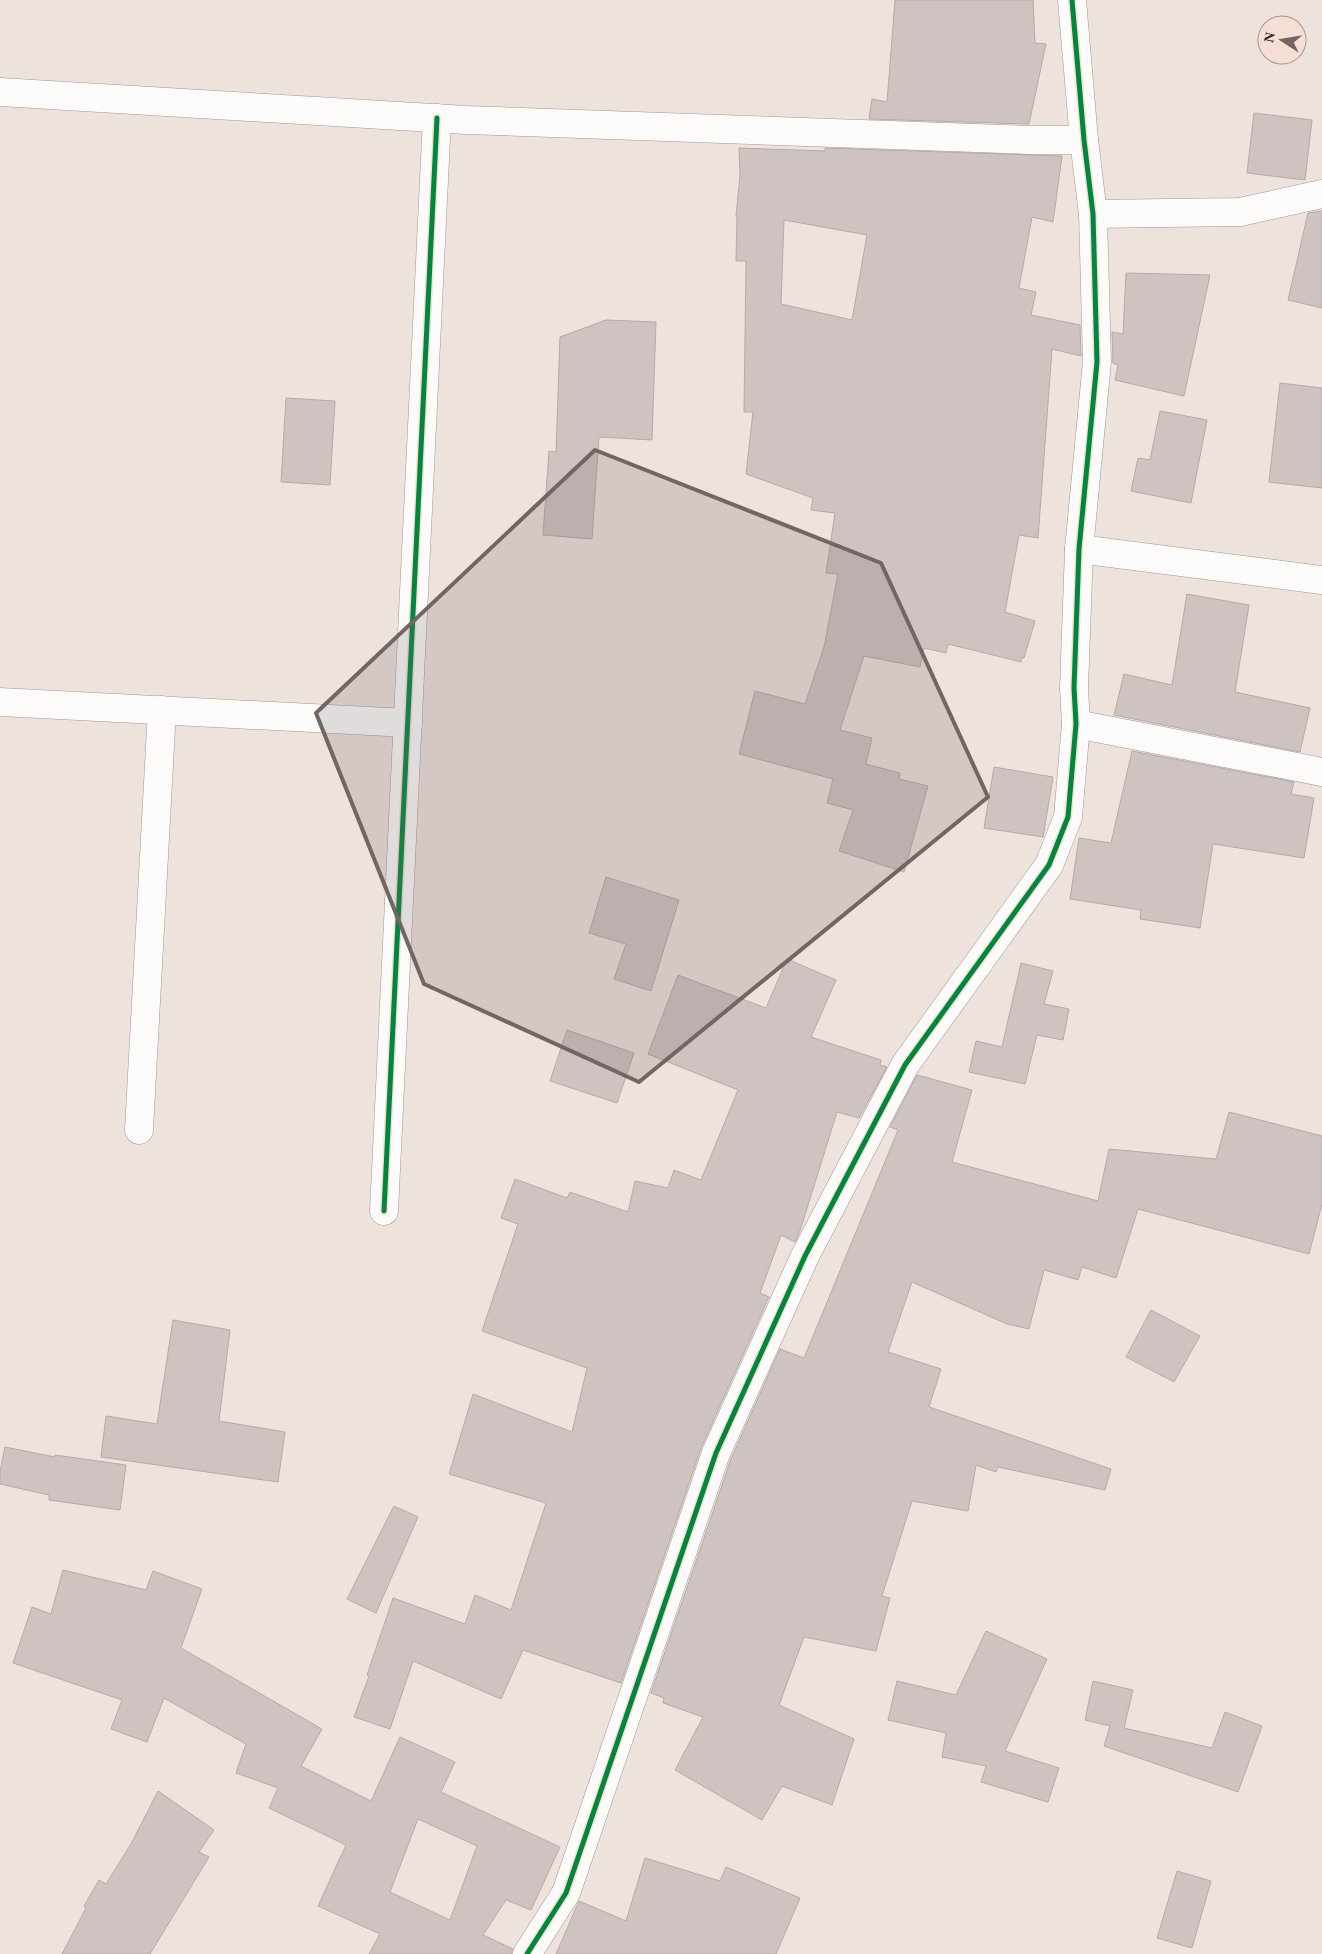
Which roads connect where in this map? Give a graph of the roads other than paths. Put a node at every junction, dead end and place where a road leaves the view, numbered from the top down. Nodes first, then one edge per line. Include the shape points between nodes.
1 (1072, 0) edge
2 (0, 92) edge
3 (438, 118) junction
4 (1084, 140) junction
5 (1322, 194) edge
6 (1093, 214) junction
7 (1079, 549) junction
8 (1322, 580) edge
9 (0, 702) edge
10 (162, 710) junction
11 (408, 723) junction
12 (1076, 724) junction
13 (1322, 772) edge
14 (139, 1130) dead end
15 (384, 1211) dead end
16 (527, 1954) edge

1 - 4 street
2 - 3 street
3 - 4 street
3 - 11 street
4 - 6 street
5 - 6 street via 1240,212
6 - 7 street via 1097,362
7 - 8 street
7 - 12 street via 1074,688
9 - 10 street
10 - 11 street
10 - 14 street
11 - 15 street
12 - 13 street
12 - 16 street via 1068,817 1049,865 904,1064 805,1256 716,1453 566,1893

